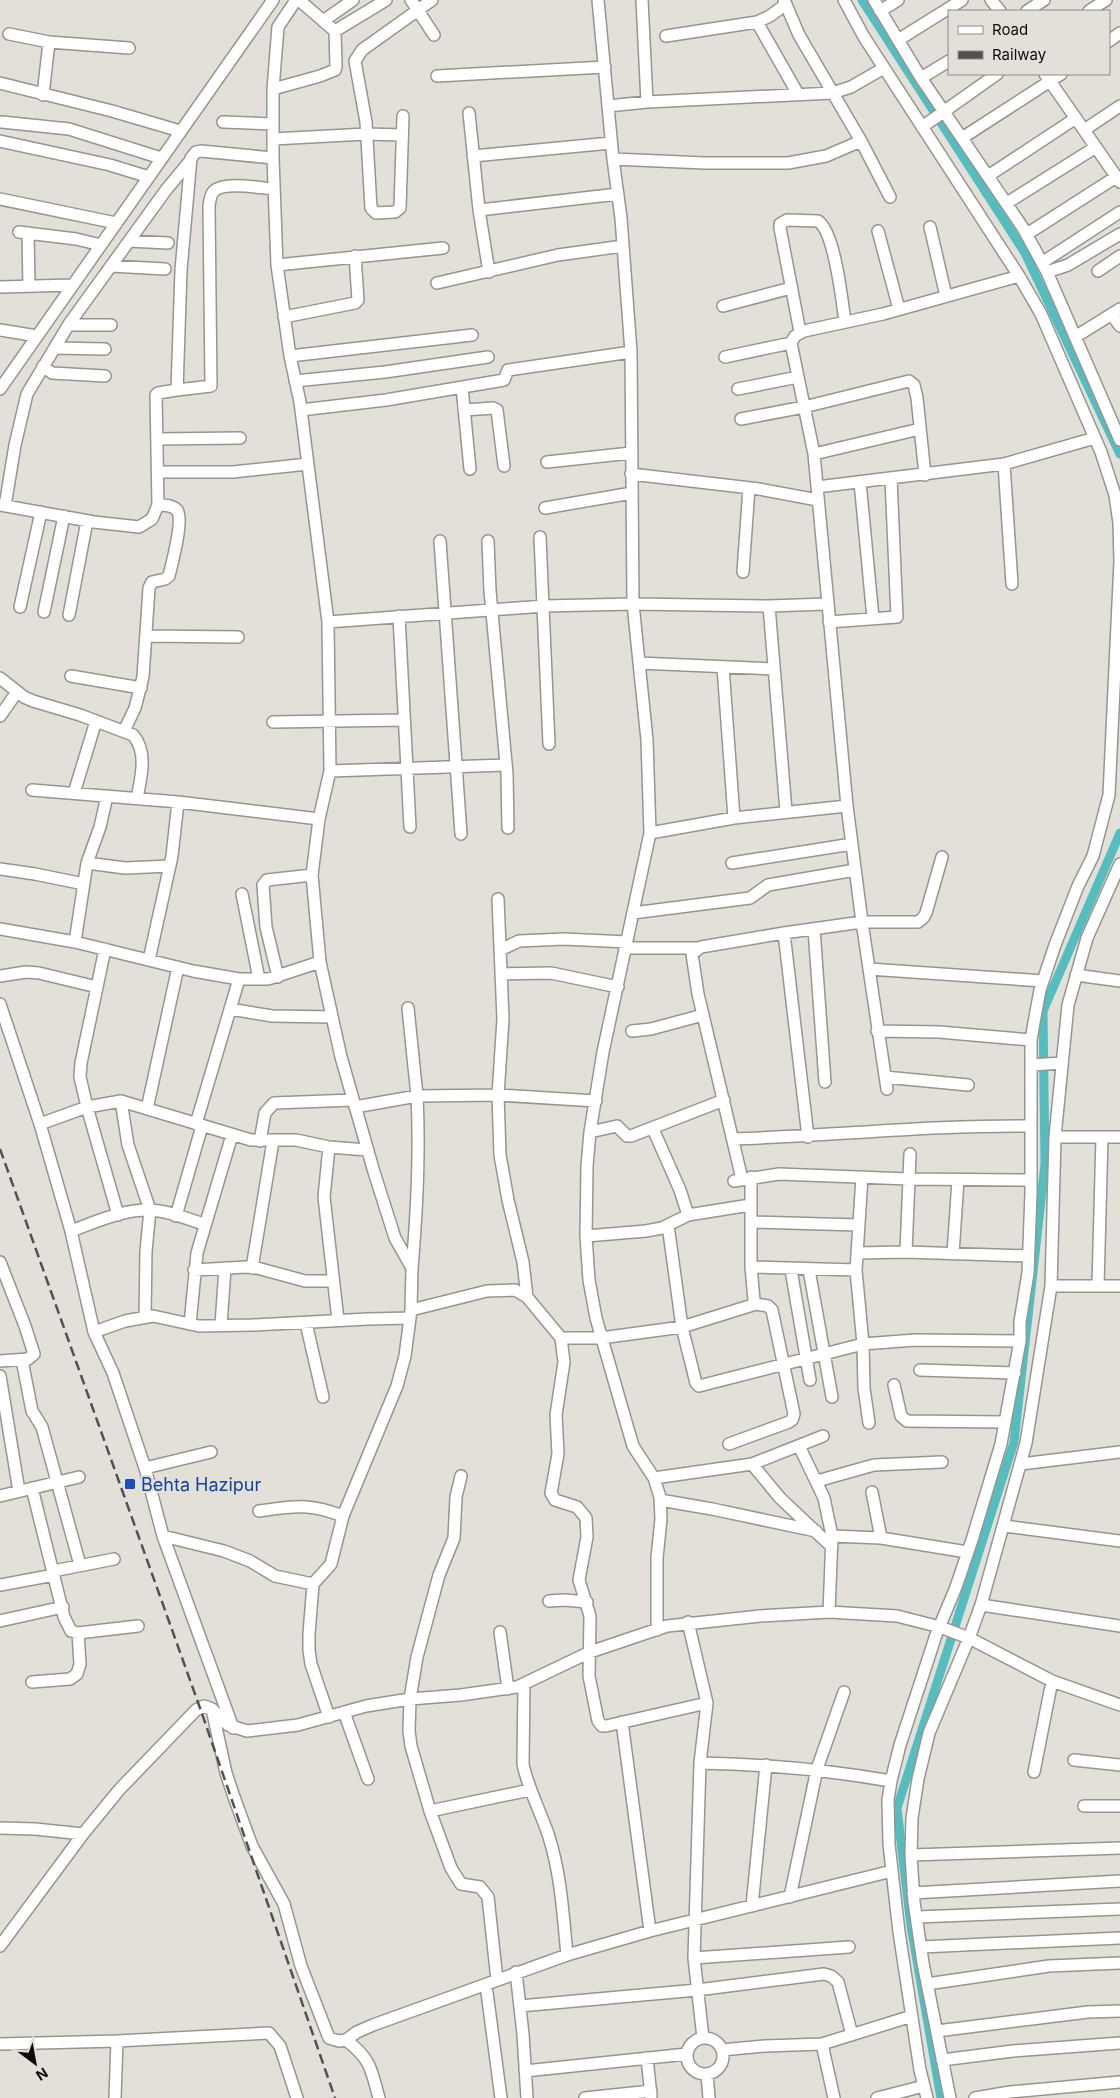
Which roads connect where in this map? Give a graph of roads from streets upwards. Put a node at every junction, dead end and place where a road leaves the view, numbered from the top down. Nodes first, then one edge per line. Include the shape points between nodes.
1 (273, 0) edge
2 (353, 0) edge
3 (386, 0) edge
4 (411, 0) edge
5 (432, 0) edge
6 (598, 0) edge
7 (642, 0) edge
8 (844, 0) edge
9 (874, 0) edge
10 (898, 0) edge
11 (962, 0) edge
12 (991, 0) edge
13 (1044, 0) edge
14 (1106, 0) edge
15 (302, 1) edge
16 (785, 2) edge
17 (418, 10) junction
18 (999, 10) edge
19 (1029, 10) edge
20 (1091, 10) edge
21 (880, 11) junction
22 (323, 22) junction
23 (757, 22) junction
24 (334, 31) junction
25 (9, 34) dead end
26 (434, 35) dead end
27 (666, 36) dead end
28 (898, 40) junction
29 (49, 42) junction
30 (129, 48) dead end
31 (948, 62) edge
32 (604, 67) junction
33 (884, 68) junction
34 (996, 75) edge
35 (437, 76) dead end
36 (1048, 77) edge
37 (921, 78) junction
38 (0, 83) edge
39 (273, 89) junction
40 (832, 93) junction
41 (798, 94) junction
42 (43, 95) junction
43 (647, 102) junction
44 (608, 106) junction
45 (1120, 106) edge
46 (470, 113) dead end
47 (403, 116) dead end
48 (1076, 118) junction
49 (933, 119) junction
50 (2, 122) dead end
51 (223, 122) dead end
52 (273, 124) junction
53 (1084, 130) junction
54 (180, 131) junction
55 (366, 134) junction
56 (402, 135) junction
57 (962, 138) junction
58 (273, 139) junction
59 (0, 141) edge
60 (861, 141) junction
61 (611, 143) junction
62 (1096, 146) junction
63 (473, 156) junction
64 (161, 158) junction
65 (273, 158) junction
66 (613, 159) junction
67 (190, 161) junction
68 (1117, 173) edge
69 (988, 176) junction
70 (149, 177) junction
71 (274, 189) junction
72 (618, 194) junction
73 (890, 197) dead end
74 (0, 203) edge
75 (1007, 203) junction
76 (479, 210) junction
77 (1120, 212) edge
78 (116, 223) junction
79 (930, 227) dead end
80 (878, 231) dead end
81 (1027, 234) junction
82 (1120, 234) edge
83 (129, 241) junction
84 (168, 243) dead end
85 (101, 245) junction
86 (623, 246) junction
87 (442, 248) dead end
88 (355, 256) junction
89 (1120, 256) edge
90 (277, 265) junction
91 (111, 266) junction
92 (1045, 267) junction
93 (165, 269) dead end
94 (1098, 271) dead end
95 (489, 272) junction
96 (1020, 276) junction
97 (437, 283) dead end
98 (72, 285) junction
99 (29, 286) junction
100 (0, 287) edge
101 (791, 288) junction
102 (946, 296) junction
103 (723, 306) dead end
104 (899, 309) junction
105 (1116, 312) edge
106 (284, 317) junction
107 (845, 322) junction
108 (69, 325) junction
109 (111, 325) dead end
110 (1120, 326) edge
111 (0, 330) edge
112 (800, 332) junction
113 (472, 335) dead end
114 (37, 336) junction
115 (1075, 337) junction
116 (792, 343) junction
117 (55, 348) junction
118 (105, 349) dead end
119 (631, 352) junction
120 (290, 356) junction
121 (724, 356) dead end
122 (488, 357) dead end
123 (43, 366) junction
124 (105, 376) dead end
125 (798, 377) junction
126 (295, 381) junction
127 (462, 387) junction
128 (0, 389) edge
129 (738, 389) dead end
130 (177, 390) junction
131 (804, 407) junction
132 (301, 410) junction
133 (464, 410) junction
134 (741, 418) dead end
135 (920, 429) junction
136 (240, 438) dead end
137 (1095, 438) junction
138 (158, 439) junction
139 (1120, 440) edge
140 (631, 453) junction
141 (814, 454) junction
142 (546, 462) dead end
143 (308, 464) junction
144 (1004, 464) junction
145 (504, 466) dead end
146 (470, 469) dead end
147 (159, 472) junction
148 (631, 474) junction
149 (925, 475) junction
150 (891, 479) junction
151 (860, 482) junction
152 (817, 487) junction
153 (750, 488) junction
154 (632, 493) junction
155 (818, 500) junction
156 (3, 505) edge
157 (158, 505) junction
158 (545, 508) dead end
159 (41, 512) junction
160 (64, 516) junction
161 (88, 521) junction
162 (540, 537) dead end
163 (440, 541) dead end
164 (488, 541) dead end
165 (743, 572) dead end
166 (1012, 584) dead end
167 (633, 604) junction
168 (827, 604) junction
169 (544, 606) junction
170 (768, 606) junction
171 (20, 607) dead end
172 (492, 608) junction
173 (44, 612) dead end
174 (446, 613) junction
175 (69, 615) dead end
176 (399, 616) junction
177 (873, 618) junction
178 (328, 622) junction
179 (829, 622) junction
180 (146, 636) junction
181 (238, 637) dead end
182 (639, 663) junction
183 (1118, 664) edge
184 (723, 667) junction
185 (774, 669) junction
186 (71, 676) dead end
187 (0, 678) edge
188 (141, 688) junction
189 (17, 692) junction
190 (0, 715) edge
191 (404, 720) junction
192 (96, 721) junction
193 (273, 722) dead end
194 (329, 722) junction
195 (124, 731) junction
196 (549, 744) dead end
197 (506, 765) junction
198 (457, 766) junction
199 (407, 767) junction
200 (330, 771) junction
201 (32, 790) dead end
202 (74, 793) junction
203 (107, 796) junction
204 (138, 798) junction
205 (178, 802) junction
206 (847, 806) junction
207 (786, 811) junction
208 (734, 818) junction
209 (319, 819) junction
210 (410, 827) dead end
211 (508, 828) dead end
212 (650, 833) junction
213 (461, 834) dead end
214 (852, 844) junction
215 (942, 857) dead end
216 (732, 862) dead end
217 (87, 863) junction
218 (1120, 864) edge
219 (170, 866) junction
220 (0, 869) edge
221 (855, 870) junction
222 (312, 875) junction
223 (84, 884) junction
224 (242, 894) dead end
225 (498, 899) dead end
226 (633, 912) junction
227 (862, 922) junction
228 (814, 928) junction
229 (0, 929) edge
230 (784, 933) junction
231 (75, 942) junction
232 (627, 945) junction
233 (698, 948) junction
234 (105, 949) junction
235 (500, 950) junction
236 (149, 960) junction
237 (320, 962) junction
238 (178, 967) junction
239 (869, 970) junction
240 (501, 974) junction
241 (1076, 975) junction
242 (0, 976) edge
243 (278, 977) junction
244 (239, 979) junction
245 (259, 979) junction
246 (1043, 980) junction
247 (1120, 981) edge
248 (97, 987) junction
249 (618, 987) junction
250 (0, 1004) edge
251 (408, 1008) dead end
252 (230, 1009) junction
253 (703, 1015) junction
254 (332, 1017) junction
255 (632, 1031) dead end
256 (877, 1031) junction
257 (1031, 1040) junction
258 (1046, 1064) junction
259 (885, 1076) junction
260 (825, 1082) dead end
261 (968, 1085) dead end
262 (887, 1089) dead end
263 (498, 1095) junction
264 (417, 1096) junction
265 (724, 1100) junction
266 (121, 1101) junction
267 (596, 1101) junction
268 (354, 1103) junction
269 (87, 1107) junction
270 (147, 1109) junction
271 (40, 1124) junction
272 (199, 1125) junction
273 (1030, 1126) junction
274 (653, 1129) junction
275 (590, 1132) junction
276 (232, 1135) junction
277 (808, 1137) junction
278 (1055, 1137) junction
279 (1102, 1137) junction
280 (1120, 1137) edge
281 (734, 1139) junction
282 (260, 1141) junction
283 (274, 1141) junction
284 (328, 1147) junction
285 (367, 1150) junction
286 (910, 1154) dead end
287 (862, 1177) junction
288 (742, 1179) junction
289 (909, 1179) junction
290 (958, 1180) junction
291 (1030, 1180) junction
292 (750, 1205) junction
293 (150, 1210) junction
294 (118, 1215) junction
295 (688, 1215) junction
296 (176, 1216) junction
297 (751, 1222) junction
298 (204, 1224) junction
299 (668, 1225) junction
300 (858, 1225) junction
301 (71, 1231) junction
302 (586, 1236) junction
303 (906, 1252) junction
304 (857, 1253) junction
305 (953, 1254) junction
306 (1028, 1256) junction
307 (1, 1267) edge
308 (750, 1267) junction
309 (225, 1268) junction
310 (252, 1268) junction
311 (412, 1268) junction
312 (194, 1270) junction
313 (791, 1270) junction
314 (810, 1270) junction
315 (856, 1270) junction
316 (333, 1280) junction
317 (1098, 1285) junction
318 (1051, 1286) junction
319 (1120, 1286) edge
320 (526, 1297) junction
321 (756, 1304) junction
322 (411, 1314) junction
323 (145, 1317) junction
324 (338, 1320) junction
325 (306, 1323) junction
326 (190, 1324) junction
327 (222, 1325) junction
328 (682, 1327) junction
329 (94, 1332) junction
330 (560, 1338) junction
331 (601, 1338) junction
332 (1020, 1341) junction
333 (863, 1344) junction
334 (823, 1355) junction
335 (806, 1359) junction
336 (22, 1360) junction
337 (0, 1361) edge
338 (785, 1364) junction
339 (920, 1370) dead end
340 (1015, 1372) junction
341 (0, 1376) edge
342 (810, 1380) dead end
343 (894, 1385) dead end
344 (1022, 1395) junction
345 (323, 1397) dead end
346 (832, 1397) dead end
347 (1004, 1422) junction
348 (869, 1423) dead end
349 (823, 1436) dead end
350 (729, 1444) dead end
351 (798, 1446) junction
352 (211, 1452) dead end
353 (1120, 1452) edge
354 (942, 1462) dead end
355 (752, 1464) junction
356 (1021, 1464) junction
357 (144, 1468) junction
358 (461, 1476) dead end
359 (79, 1477) dead end
360 (654, 1478) junction
361 (817, 1481) junction
362 (56, 1482) junction
363 (32, 1488) junction
364 (19, 1491) junction
365 (872, 1492) dead end
366 (0, 1496) edge
367 (660, 1500) junction
368 (259, 1511) dead end
369 (343, 1516) junction
370 (1004, 1526) junction
371 (816, 1531) junction
372 (163, 1536) junction
373 (881, 1538) junction
374 (832, 1541) junction
375 (1120, 1541) edge
376 (967, 1552) junction
377 (114, 1559) dead end
378 (80, 1565) junction
379 (54, 1573) junction
380 (313, 1584) junction
381 (0, 1585) edge
382 (549, 1601) dead end
383 (587, 1602) junction
384 (980, 1605) junction
385 (63, 1607) junction
386 (829, 1612) junction
387 (0, 1621) edge
388 (688, 1622) junction
389 (138, 1626) dead end
390 (1120, 1626) edge
391 (657, 1630) junction
392 (500, 1632) dead end
393 (954, 1632) junction
394 (78, 1633) junction
395 (590, 1652) junction
396 (1052, 1681) junction
397 (32, 1682) dead end
398 (524, 1684) junction
399 (508, 1689) junction
400 (844, 1692) dead end
401 (410, 1699) junction
402 (707, 1703) junction
403 (1120, 1705) edge
404 (212, 1709) junction
405 (344, 1712) junction
406 (329, 1717) junction
407 (622, 1722) junction
408 (233, 1728) junction
409 (1074, 1760) dead end
410 (700, 1763) junction
411 (1120, 1764) edge
412 (766, 1765) junction
413 (816, 1769) junction
414 (1034, 1772) dead end
415 (368, 1779) dead end
416 (891, 1781) junction
417 (530, 1790) junction
418 (1084, 1806) dead end
419 (1120, 1806) edge
420 (430, 1811) junction
421 (0, 1828) edge
422 (83, 1834) junction
423 (1120, 1848) edge
424 (911, 1855) junction
425 (892, 1871) junction
426 (1120, 1882) edge
427 (913, 1893) junction
428 (790, 1897) junction
429 (752, 1906) junction
430 (1120, 1909) edge
431 (917, 1917) junction
432 (695, 1921) junction
433 (650, 1932) junction
434 (1120, 1938) edge
435 (0, 1946) edge
436 (849, 1946) dead end
437 (921, 1947) junction
438 (567, 1955) junction
439 (694, 1958) junction
440 (1120, 1963) edge
441 (915, 1970) junction
442 (516, 1972) junction
443 (497, 1980) junction
444 (927, 1984) junction
445 (486, 1985) junction
446 (697, 1990) junction
447 (520, 2006) junction
448 (1120, 2011) edge
449 (912, 2016) junction
450 (938, 2031) junction
451 (852, 2035) junction
452 (703, 2038) junction
453 (346, 2040) junction
454 (117, 2041) junction
455 (1120, 2043) edge
456 (0, 2044) edge
457 (822, 2044) junction
458 (722, 2050) junction
459 (687, 2054) junction
460 (647, 2058) junction
461 (942, 2060) junction
462 (524, 2072) junction
463 (707, 2074) junction
464 (1120, 2082) edge
465 (1060, 2086) junction
466 (925, 2092) edge
467 (651, 2094) edge
468 (114, 2098) edge
469 (297, 2098) edge
470 (379, 2098) edge
471 (502, 2098) edge
472 (527, 2098) edge
473 (586, 2098) edge
474 (709, 2098) edge
475 (834, 2098) edge
476 (877, 2098) edge
477 (950, 2098) edge
478 (975, 2098) edge
479 (1064, 2098) edge

1 - 54 street
2 - 22 street
3 - 24 street
4 - 17 street
5 - 17 street
6 - 32 street
7 - 43 street
8 - 33 street
9 - 21 street
10 - 21 street
11 - 28 street
12 - 18 street
13 - 19 street
14 - 20 street
15 - 22 street
15 - 39 street via 278,27
16 - 23 street via 770,16
16 - 40 street via 799,35
17 - 26 street
17 - 55 street via 356,56 355,71 363,101
21 - 28 street
22 - 24 street
23 - 27 street
23 - 41 street
24 - 39 street via 335,70
25 - 29 street
28 - 37 street
29 - 30 street
29 - 42 street
31 - 37 street
32 - 35 street
32 - 44 street
33 - 40 street via 851,87
33 - 49 street
34 - 49 street
36 - 48 street
36 - 57 street
37 - 49 street
38 - 42 street
39 - 52 street
40 - 41 street
40 - 60 street
41 - 43 street
42 - 54 street
43 - 44 street
44 - 61 street
45 - 53 street
46 - 63 street
47 - 56 street
48 - 53 street
48 - 69 street
49 - 57 street
49 - 96 street
50 - 64 street via 69,129
51 - 52 street
52 - 58 street
53 - 62 street
54 - 64 street
55 - 56 street
55 - 56 street via 371,208 381,214 400,208
55 - 58 street
57 - 69 street
58 - 65 street
59 - 70 street via 110,165
60 - 66 street via 826,156 788,163
60 - 73 street
61 - 63 street
61 - 66 street
62 - 68 street
62 - 75 street
63 - 76 street
64 - 70 street
65 - 67 street via 201,151 193,154
65 - 71 street
66 - 72 street
67 - 83 street
67 - 130 street via 181,270
68 - 81 street
69 - 75 street
70 - 78 street
71 - 90 street
71 - 130 street via 229,186 212,193 209,206 211,386
72 - 76 street
72 - 86 street
74 - 78 street
75 - 81 street
76 - 95 street
77 - 92 street
78 - 85 street
79 - 102 street
80 - 104 street
81 - 92 street
82 - 92 street via 1068,265
83 - 84 street
83 - 91 street
85 - 98 street
85 - 99 street via 24,232
86 - 95 street via 558,255
86 - 119 street
87 - 88 street
88 - 90 street
88 - 106 street via 358,300 355,303
89 - 94 street
90 - 106 street
91 - 93 street
91 - 108 street
92 - 115 street
95 - 97 street
96 - 102 street
96 - 137 street
98 - 99 street
98 - 114 street
99 - 100 street
101 - 103 street
101 - 107 street via 780,224 787,220 818,221 824,226 834,254
101 - 112 street
102 - 104 street
104 - 107 street
105 - 110 street
105 - 115 street
106 - 120 street
107 - 112 street
108 - 109 street
108 - 117 street
111 - 114 street
112 - 116 street
113 - 120 street
114 - 128 street
115 - 139 street
116 - 121 street
116 - 125 street
117 - 118 street
117 - 123 street
119 - 127 street via 508,370 504,380
119 - 140 street
120 - 126 street
122 - 126 street
123 - 124 street via 52,373
123 - 156 street via 27,394
125 - 129 street
125 - 131 street
126 - 132 street
127 - 132 street
127 - 133 street
130 - 138 street via 157,394
131 - 134 street
131 - 135 street via 909,382 915,388
131 - 141 street
132 - 143 street
133 - 145 street via 497,410
133 - 146 street
135 - 141 street
135 - 149 street
136 - 138 street
137 - 144 street
137 - 183 street via 1115,495 1118,523
138 - 147 street
140 - 142 street
140 - 148 street
141 - 152 street
143 - 147 street via 233,472
143 - 178 street
144 - 149 street
144 - 166 street
147 - 157 street
148 - 153 street
148 - 154 street
149 - 150 street
150 - 151 street
150 - 177 street via 897,617
151 - 152 street
151 - 177 street
152 - 155 street
153 - 155 street
153 - 165 street
154 - 158 street
154 - 167 street
155 - 168 street
156 - 159 street
157 - 161 street via 152,519 139,527
157 - 180 street via 169,505 177,511 178,531 169,576 150,584
159 - 160 street
159 - 171 street
160 - 161 street
160 - 173 street
161 - 175 street
162 - 169 street
163 - 174 street
164 - 172 street
167 - 169 street
167 - 170 street
167 - 182 street
168 - 170 street
168 - 179 street
169 - 172 street
169 - 196 street
170 - 185 street
172 - 174 street
172 - 197 street
174 - 176 street
174 - 198 street
176 - 178 street
176 - 191 street
177 - 179 street
178 - 194 street
179 - 206 street
180 - 181 street
180 - 188 street
182 - 184 street
182 - 212 street via 647,740
183 - 246 street via 1105,814 1093,856 1078,886
184 - 185 street
184 - 208 street
185 - 207 street
186 - 188 street
187 - 189 street
188 - 195 street
189 - 190 street
189 - 192 street via 34,701
191 - 194 street
191 - 199 street
192 - 195 street
192 - 202 street
193 - 194 street
194 - 200 street
195 - 204 street via 133,735 140,747 142,769
197 - 198 street
197 - 211 street
198 - 199 street
198 - 213 street
199 - 200 street
199 - 210 street
200 - 209 street
201 - 202 street
202 - 203 street
203 - 204 street
203 - 217 street
204 - 205 street
205 - 209 street
205 - 219 street
206 - 207 street
206 - 214 street
207 - 208 street
208 - 212 street
209 - 222 street
212 - 226 street
214 - 216 street
214 - 221 street
215 - 227 street via 923,918 910,923
217 - 219 street via 125,868
217 - 223 street
218 - 241 street via 1087,938
219 - 236 street
220 - 223 street
221 - 226 street via 768,885 750,898
221 - 227 street
222 - 237 street
222 - 243 street via 267,880 263,885 266,927
223 - 231 street
224 - 245 street
225 - 235 street
226 - 232 street
227 - 228 street
227 - 239 street
228 - 230 street
228 - 260 street
229 - 231 street
230 - 233 street
230 - 277 street
231 - 234 street
232 - 233 street
232 - 235 street via 564,939 519,941
232 - 249 street
233 - 253 street via 692,954 692,960
234 - 236 street
234 - 248 street
235 - 240 street
236 - 238 street
237 - 243 street
237 - 254 street
238 - 244 street
238 - 270 street
239 - 246 street
239 - 256 street
240 - 249 street via 551,973
240 - 263 street via 503,1019
241 - 247 street
241 - 258 street
242 - 248 street via 39,973
243 - 245 street
244 - 245 street
244 - 252 street
246 - 257 street
248 - 269 street via 81,1063 80,1077
249 - 267 street
250 - 271 street
251 - 264 street
252 - 254 street via 272,1016
252 - 272 street
253 - 255 street
253 - 265 street
254 - 268 street
256 - 257 street via 939,1032
256 - 259 street
257 - 258 street
258 - 273 street
258 - 278 street
259 - 261 street
259 - 262 street
263 - 264 street
263 - 267 street
263 - 320 street via 501,1168 523,1262
264 - 268 street
264 - 311 street via 419,1138
265 - 274 street
265 - 281 street
266 - 269 street
266 - 270 street
266 - 293 street via 128,1146
267 - 275 street
268 - 282 street via 274,1103 265,1113
268 - 285 street
269 - 271 street
269 - 294 street
270 - 272 street
271 - 301 street
272 - 276 street
272 - 296 street
273 - 277 street via 973,1126
273 - 291 street
274 - 275 street via 628,1136 617,1126
274 - 295 street
275 - 302 street
276 - 282 street
276 - 298 street
277 - 281 street
278 - 279 street
278 - 318 street
279 - 280 street
279 - 317 street
281 - 288 street
282 - 283 street
283 - 284 street via 296,1140
283 - 310 street
284 - 285 street
284 - 316 street via 324,1197
285 - 311 street via 395,1238
286 - 289 street
287 - 288 street via 779,1174
287 - 289 street
287 - 300 street
288 - 292 street
289 - 290 street
289 - 303 street
290 - 291 street
290 - 305 street
291 - 306 street
292 - 295 street
292 - 297 street
293 - 294 street
293 - 296 street
293 - 323 street
294 - 301 street
295 - 299 street
296 - 298 street
297 - 300 street
297 - 308 street
298 - 312 street
299 - 302 street via 646,1232
299 - 328 street
300 - 304 street
301 - 329 street
302 - 331 street via 589,1280
303 - 304 street
303 - 305 street
304 - 315 street
305 - 306 street
306 - 332 street
307 - 336 street via 33,1349 32,1358
308 - 313 street
308 - 321 street
309 - 310 street
309 - 312 street
309 - 327 street
310 - 316 street via 305,1281
311 - 322 street
312 - 326 street
313 - 314 street
313 - 335 street
314 - 315 street
314 - 334 street
315 - 333 street
316 - 324 street
317 - 318 street
317 - 319 street
318 - 344 street
320 - 322 street via 515,1290 492,1290
320 - 330 street
321 - 328 street
321 - 338 street via 771,1308
322 - 324 street
322 - 369 street via 397,1386
323 - 326 street via 162,1317
323 - 329 street via 111,1324
324 - 325 street
325 - 327 street
325 - 345 street
326 - 327 street
328 - 331 street
328 - 338 street via 699,1386
329 - 357 street
330 - 331 street
330 - 383 street via 563,1369 556,1415 558,1454 551,1493 555,1500 577,1507 586,1518 587,1537 579,1575
331 - 360 street via 633,1446
332 - 333 street via 914,1340
332 - 340 street
333 - 334 street
333 - 348 street
334 - 335 street
334 - 346 street
335 - 338 street
335 - 342 street
336 - 337 street
336 - 362 street via 32,1412 42,1427
338 - 350 street via 794,1418
339 - 340 street
340 - 344 street
341 - 364 street
343 - 347 street via 901,1416 907,1421
344 - 347 street
344 - 356 street via 1026,1443
347 - 376 street via 991,1481
349 - 351 street
351 - 355 street
351 - 361 street
352 - 357 street
353 - 356 street
354 - 361 street via 874,1465
355 - 360 street
355 - 371 street via 776,1494
356 - 370 street
357 - 372 street
358 - 401 street via 456,1497 454,1538 439,1575 426,1622
359 - 362 street
360 - 367 street
361 - 374 street via 828,1511
362 - 363 street
362 - 378 street
363 - 364 street
363 - 379 street
364 - 366 street
365 - 373 street
367 - 371 street
367 - 391 street
368 - 369 street via 312,1506
369 - 380 street via 330,1564
370 - 375 street
370 - 384 street
371 - 374 street
372 - 380 street via 205,1545 250,1560 275,1576
372 - 408 street
373 - 374 street
373 - 376 street
374 - 386 street
376 - 393 street via 956,1587
377 - 378 street
378 - 379 street
379 - 381 street
379 - 385 street
380 - 406 street via 309,1650
382 - 383 street
383 - 395 street
384 - 390 street
384 - 393 street
385 - 387 street
385 - 394 street via 69,1628
386 - 388 street
386 - 393 street via 897,1616
388 - 391 street
388 - 402 street
389 - 394 street
391 - 395 street
392 - 399 street
393 - 396 street
393 - 416 street
393 - 424 street via 918,1779
394 - 397 street via 78,1674 70,1679
395 - 398 street
395 - 407 street via 589,1676 598,1721 602,1726
396 - 403 street
396 - 414 street
398 - 399 street
398 - 417 street via 523,1764
399 - 401 street
400 - 413 street
401 - 405 street
401 - 420 street via 411,1746
402 - 407 street
402 - 410 street
404 - 408 street
404 - 422 street via 204,1706 196,1710 119,1790
404 - 453 street via 234,1797 252,1846 284,1904 298,1956 328,2038
405 - 406 street
405 - 415 street
406 - 408 street via 253,1731
407 - 433 street
409 - 411 street
410 - 412 street
410 - 432 street
412 - 413 street
412 - 429 street
413 - 416 street
413 - 428 street
416 - 425 street via 887,1822
417 - 420 street
417 - 438 street via 554,1856
418 - 419 street
420 - 443 street via 455,1877 461,1884 480,1887 488,1897
421 - 422 street
422 - 435 street
423 - 424 street
424 - 427 street
425 - 428 street
425 - 441 street
426 - 427 street
427 - 431 street
428 - 429 street
429 - 432 street
430 - 431 street
431 - 437 street
432 - 433 street
432 - 439 street
433 - 438 street
434 - 437 street
436 - 439 street
437 - 441 street
438 - 442 street
439 - 446 street
440 - 444 street via 1049,1966
441 - 444 street
441 - 449 street
442 - 443 street
442 - 447 street
443 - 445 street
444 - 450 street
445 - 453 street via 373,2025
445 - 471 street
446 - 447 street
446 - 451 street via 824,1974 832,1976 838,1982
446 - 452 street
447 - 462 street
448 - 450 street
449 - 451 street
449 - 466 street
450 - 461 street
451 - 457 street
452 - 458 street via 715,2040
452 - 459 street via 692,2044
453 - 470 street via 370,2065
454 - 456 street
454 - 468 street
454 - 469 street via 269,2033 280,2046
455 - 461 street
457 - 458 street
457 - 475 street
458 - 463 street via 724,2056 720,2067
459 - 460 street
459 - 463 street via 693,2070
460 - 462 street
460 - 467 street
461 - 477 street
462 - 472 street
463 - 474 street
464 - 465 street
465 - 478 street
465 - 479 street
466 - 476 street
467 - 473 street

